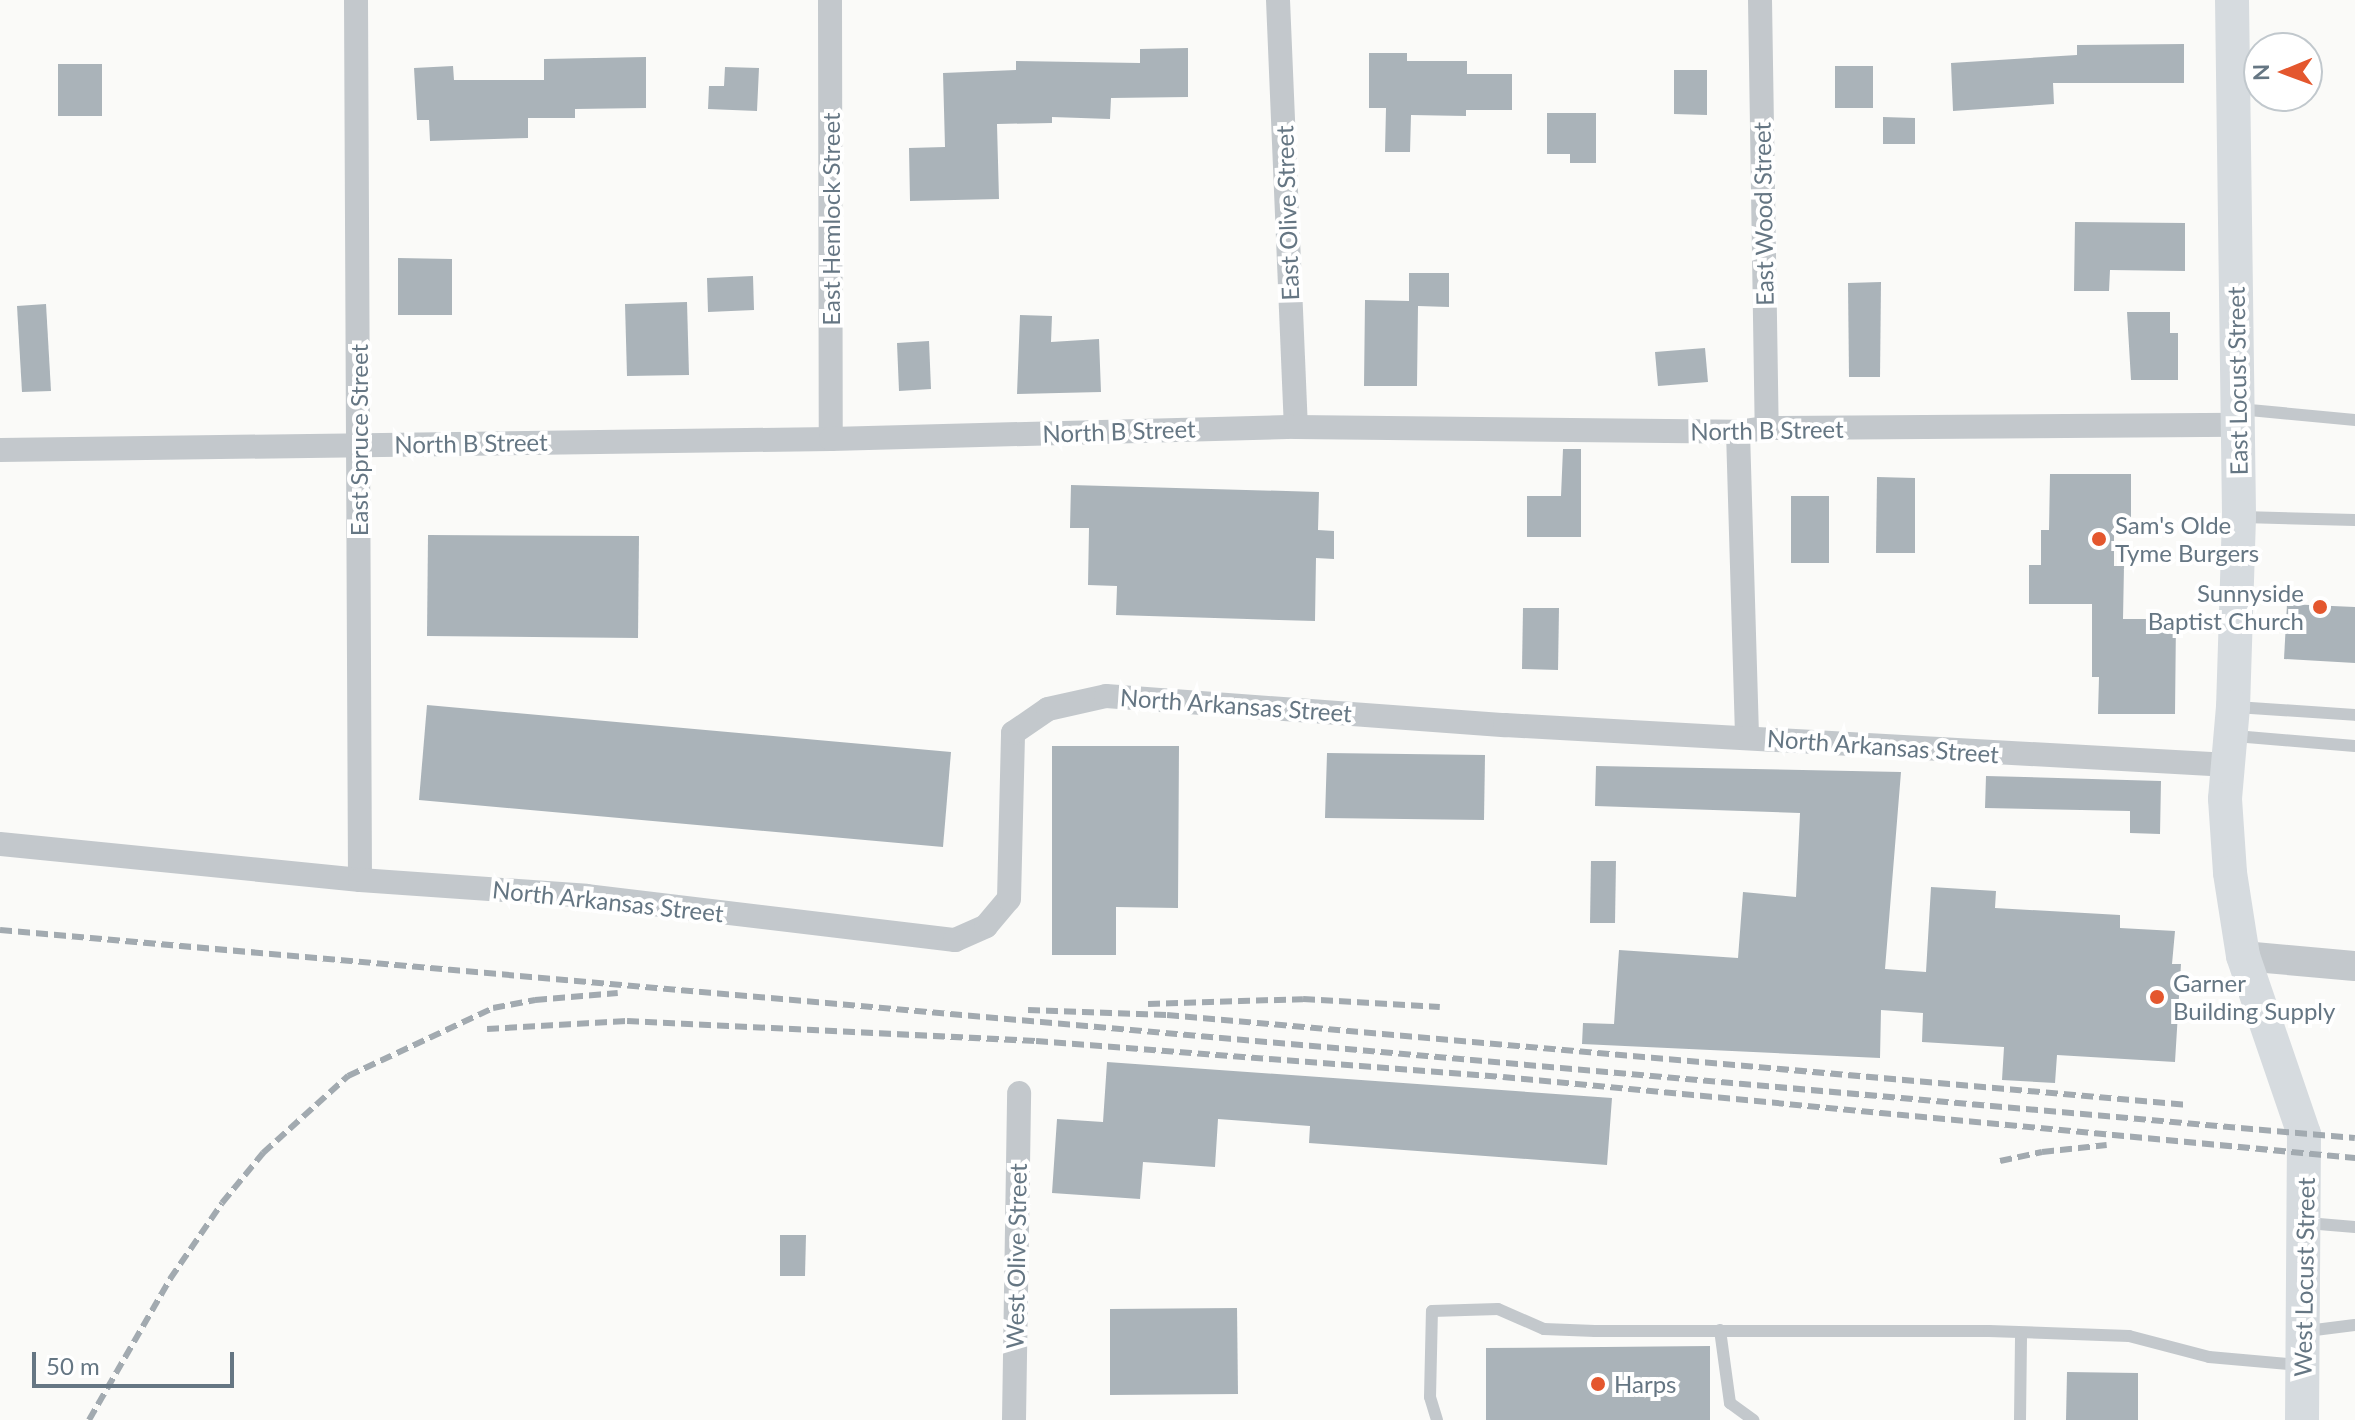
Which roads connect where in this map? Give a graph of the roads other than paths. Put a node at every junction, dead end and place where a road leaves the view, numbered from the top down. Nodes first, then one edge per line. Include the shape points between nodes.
1 (356, 0) edge
2 (830, 0) edge
3 (1278, 0) edge
4 (1760, 0) edge
5 (2232, 0) edge
6 (2238, 417) junction
7 (2355, 420) edge
8 (1296, 427) junction
9 (1767, 428) junction
10 (1738, 432) junction
11 (831, 439) junction
12 (360, 445) junction
13 (0, 450) edge
14 (2239, 517) junction
15 (2355, 520) edge
16 (2355, 715) edge
17 (2231, 736) junction
18 (1747, 737) junction
19 (2355, 746) edge
20 (0, 844) edge
21 (360, 880) junction
22 (2243, 956) junction
23 (2355, 966) edge
24 (1019, 1093) dead end
25 (2304, 1134) joint
26 (2304, 1223) junction
27 (2355, 1227) edge
28 (2355, 1325) edge
29 (1720, 1330) junction
30 (2304, 1331) junction
31 (2021, 1334) junction
32 (2303, 1365) junction
33 (1014, 1420) edge
34 (1437, 1420) edge
35 (1753, 1420) edge
36 (2020, 1420) edge
37 (2302, 1420) edge

1 - 12 street, East Spruce Street
2 - 11 street, East Hemlock Street
3 - 8 street, East Olive Street
4 - 9 street, East Wood Street
5 - 6 main road, East Locust Street
6 - 7 lane
6 - 9 street, North B Street
6 - 14 main road, East Locust Street
8 - 10 street, North B Street
8 - 11 street, North B Street
9 - 10 street, North B Street
10 - 18 street
11 - 12 street, North B Street
12 - 13 street, North B Street
12 - 21 street, East Spruce Street
14 - 15 lane
14 - 17 main road, East Locust Street
16 - 17 lane
17 - 18 street, North Arkansas Street via 1991,754
17 - 19 lane
17 - 22 main road, East Locust Street via 2225,799
18 - 21 street, North Arkansas Street via 1106,696 1048,709 1013,733 1009,899 986,926 955,940 586,896
20 - 21 street, North Arkansas Street
22 - 23 street
22 - 25 main road, East Locust Street
24 - 33 street, West Olive Street
25 - 26 main road, West Locust Street
26 - 27 lane
26 - 30 main road, West Locust Street
28 - 30 lane
29 - 31 lane
29 - 34 lane via 1544,1329 1498,1309 1432,1311 1430,1397
29 - 35 lane via 1730,1403
30 - 32 main road, West Locust Street
31 - 32 lane via 2129,1336 2209,1357
31 - 36 lane
32 - 37 main road, West Locust Street

